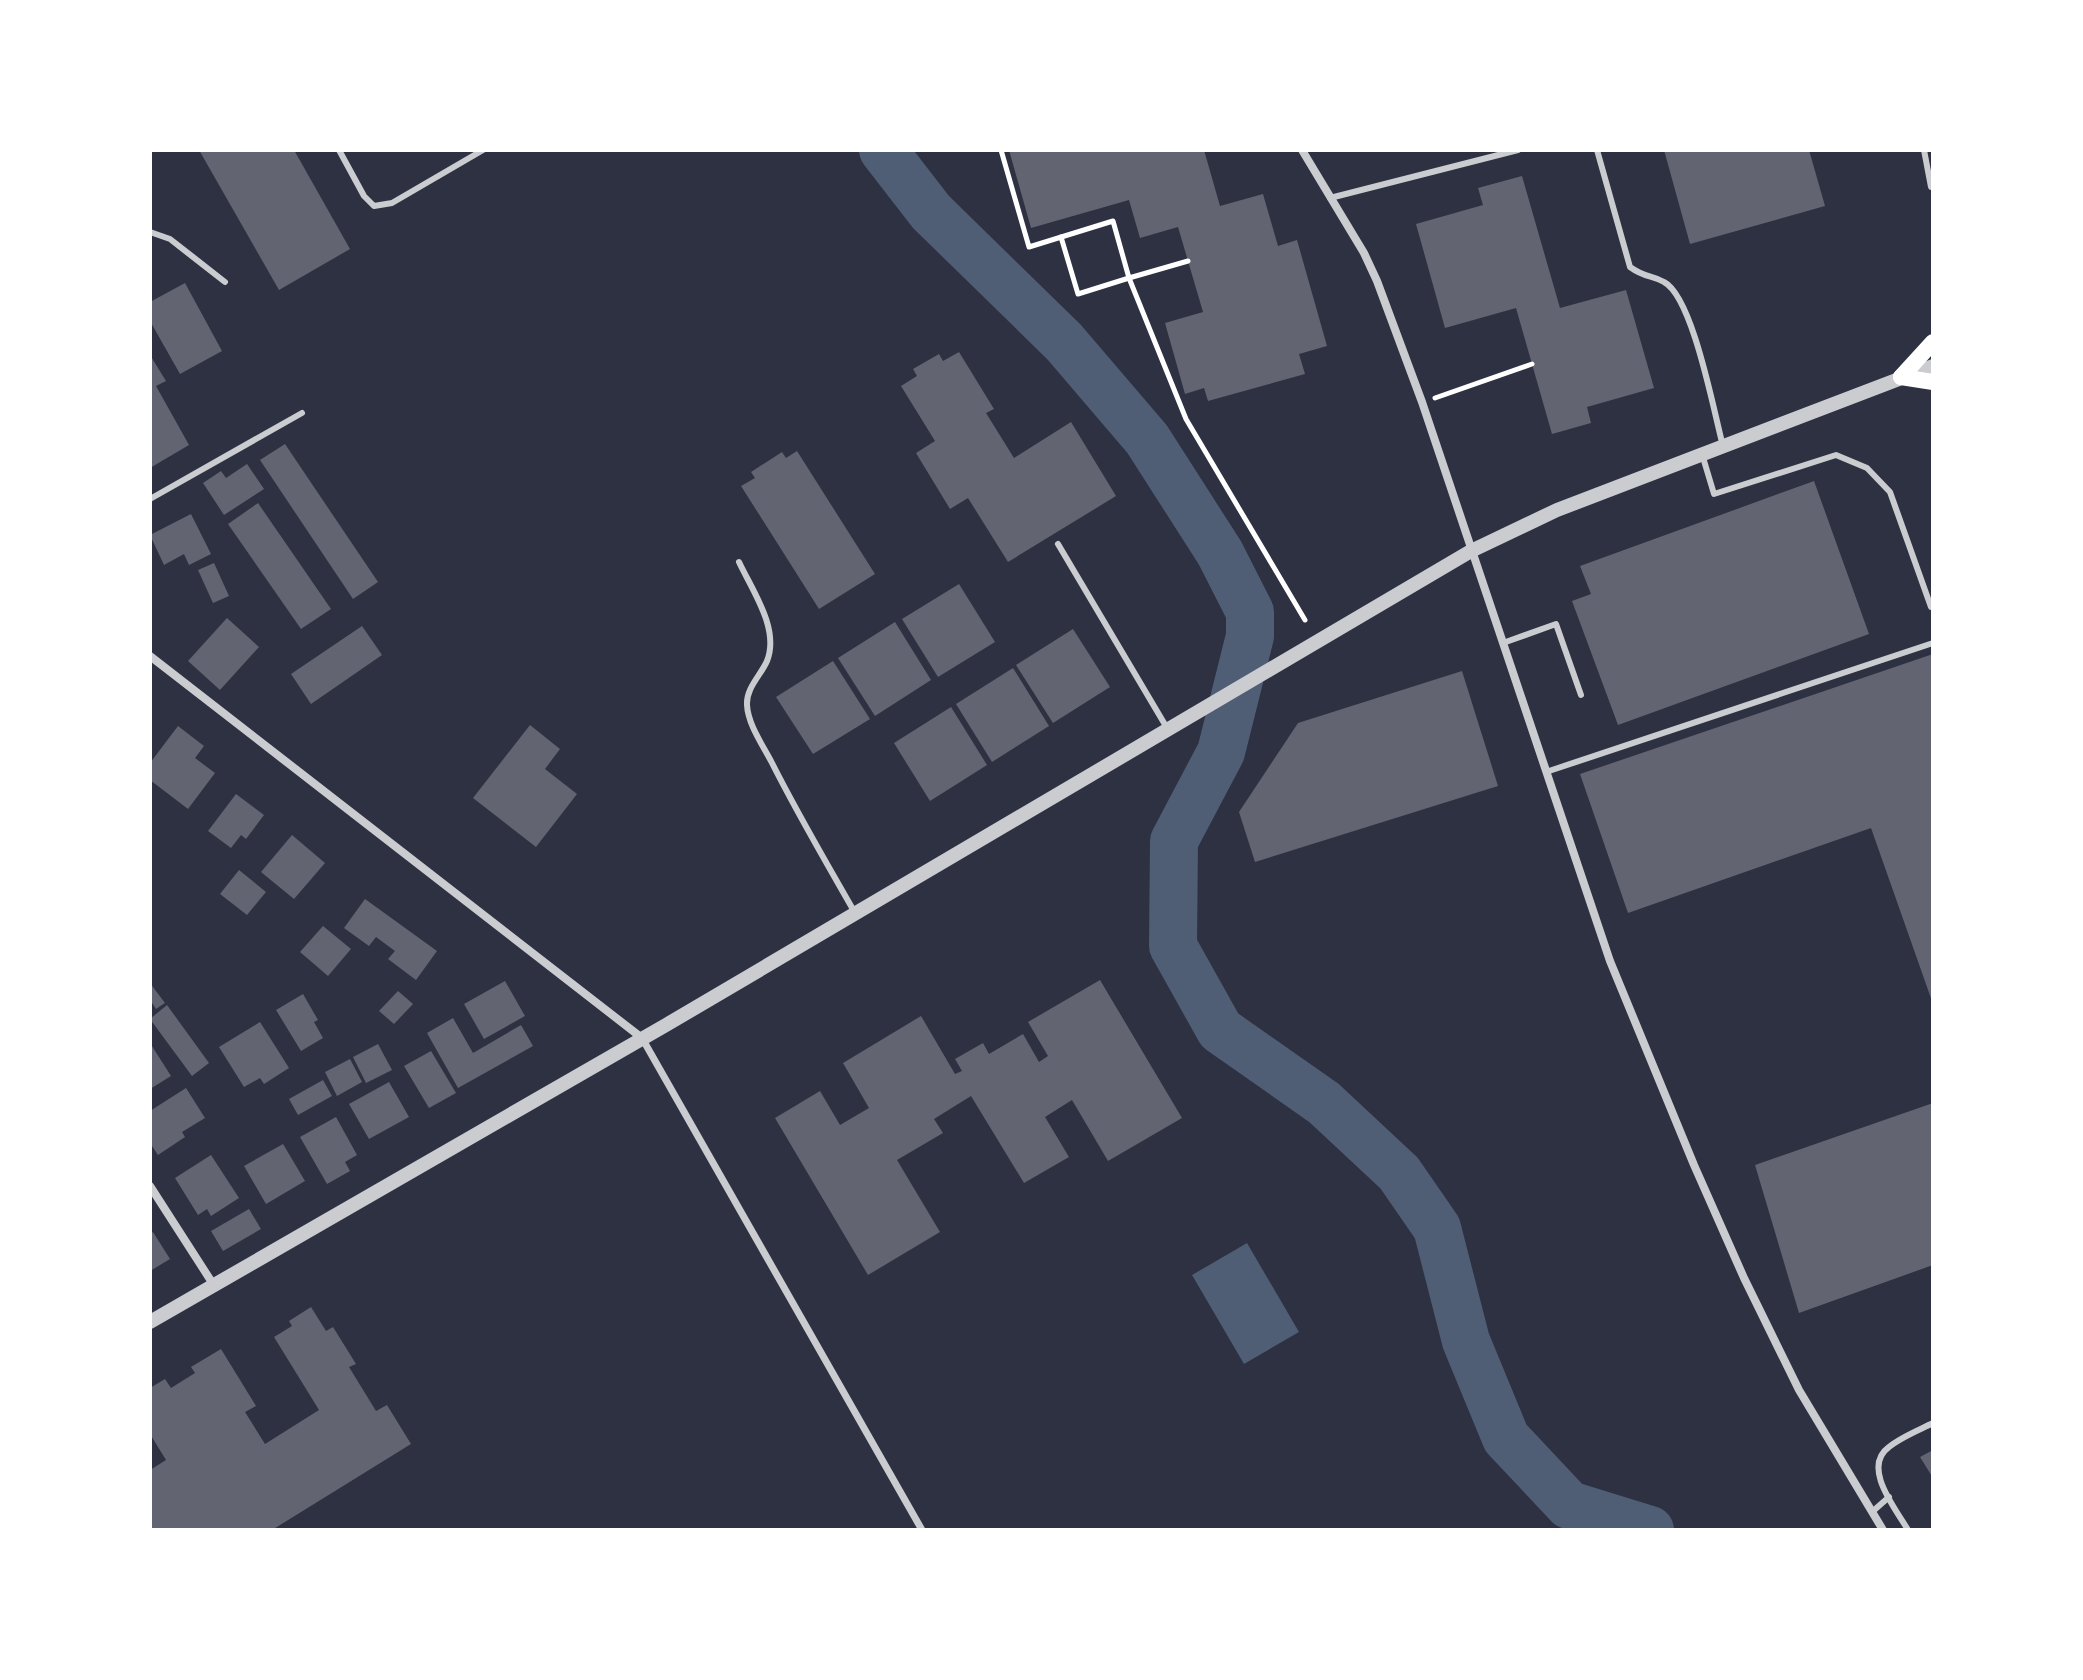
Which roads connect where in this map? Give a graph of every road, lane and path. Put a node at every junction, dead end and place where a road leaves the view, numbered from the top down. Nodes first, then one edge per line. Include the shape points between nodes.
1 (339, 150) edge
2 (483, 150) edge
3 (1001, 150) edge
4 (1302, 150) edge
5 (1518, 150) edge
6 (1597, 150) edge
7 (1924, 150) edge
8 (1931, 187) dead end
9 (1330, 198) junction
10 (150, 232) edge
11 (1061, 237) junction
12 (1188, 261) dead end
13 (1129, 278) junction
14 (225, 282) dead end
15 (1933, 342) edge
16 (1532, 364) dead end
17 (1933, 366) edge
18 (1901, 377) junction
19 (1933, 382) edge
20 (1422, 402) junction
21 (302, 413) dead end
22 (1723, 446) junction
23 (1702, 454) junction
24 (150, 499) edge
25 (1058, 544) dead end
26 (1471, 551) junction
27 (739, 562) dead end
28 (1931, 607) edge
29 (1305, 620) dead end
30 (1503, 643) junction
31 (1933, 643) edge
32 (150, 656) edge
33 (1581, 695) dead end
34 (1167, 728) junction
35 (1546, 772) junction
36 (855, 913) junction
37 (642, 1038) junction
38 (150, 1186) edge
39 (213, 1284) junction
40 (150, 1322) edge
41 (1933, 1423) edge
42 (1889, 1497) junction
43 (1872, 1512) junction
44 (922, 1530) edge
45 (1883, 1530) edge
46 (1908, 1530) edge

1 - 2 lane via 374,206 392,203
3 - 11 path via 1029,247
4 - 9 street
5 - 9 lane
6 - 22 lane via 1630,267 1643,277 1665,282 1689,317
7 - 8 lane
9 - 20 street via 1377,281
10 - 14 lane via 170,239
11 - 13 path via 1078,294
11 - 13 path via 1113,221
12 - 13 path
13 - 29 path via 1186,419
15 - 18 main road
16 - 20 path
17 - 18 street
18 - 19 main road
18 - 22 street
20 - 26 street
21 - 24 lane
22 - 23 street
23 - 26 street via 1557,510
23 - 28 lane via 1714,494 1836,455 1867,468 1890,492
25 - 34 lane
26 - 30 street
26 - 34 street
27 - 36 lane via 770,638 768,659 750,690 750,717
30 - 33 lane via 1556,624
30 - 35 street
31 - 35 lane
32 - 37 street
34 - 36 street
35 - 43 street via 1610,961 1694,1165 1799,1390
36 - 37 street
37 - 39 street
37 - 44 street
38 - 39 street
39 - 40 street
41 - 42 lane via 1887,1447 1880,1457 1878,1471
42 - 43 lane
42 - 46 lane
43 - 45 street

